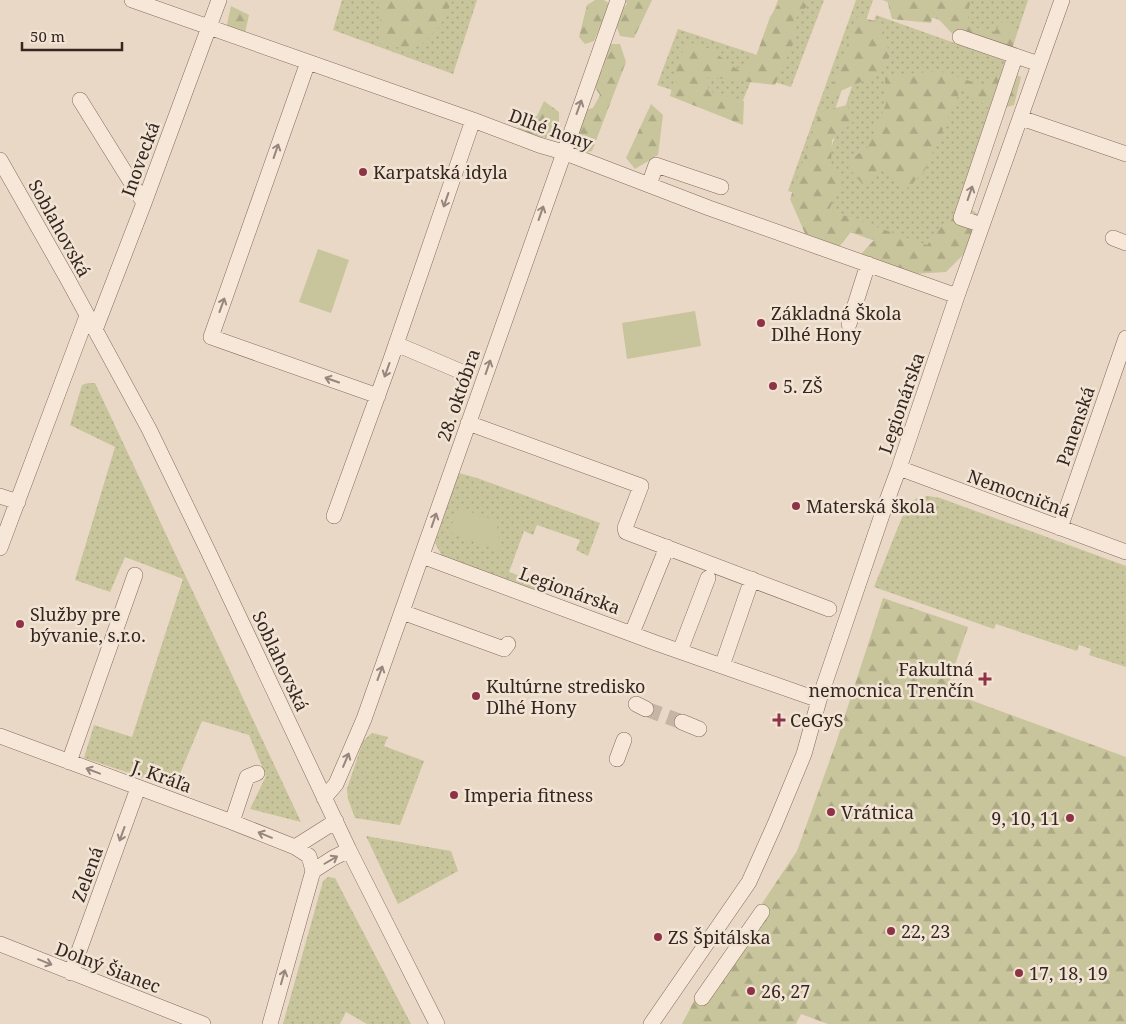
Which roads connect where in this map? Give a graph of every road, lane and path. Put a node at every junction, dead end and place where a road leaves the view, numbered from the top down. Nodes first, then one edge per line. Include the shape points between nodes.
1 (132, 0) edge
2 (219, 0) edge
3 (618, 0) edge
4 (1062, 0) edge
5 (209, 27) junction
6 (960, 37) dead end
7 (1016, 57) junction
8 (308, 62) junction
9 (1039, 64) junction
10 (80, 100) dead end
11 (1021, 118) junction
12 (473, 120) junction
13 (563, 152) junction
14 (1126, 154) edge
15 (0, 160) edge
16 (649, 185) junction
17 (721, 187) dead end
18 (144, 203) junction
19 (982, 225) junction
20 (868, 264) junction
21 (957, 296) junction
22 (87, 316) junction
23 (849, 324) dead end
24 (95, 330) junction
25 (1126, 338) edge
26 (396, 344) junction
27 (462, 372) dead end
28 (378, 396) junction
29 (468, 423) junction
30 (899, 468) junction
31 (0, 496) edge
32 (18, 502) junction
33 (334, 516) dead end
34 (1060, 528) junction
35 (667, 547) junction
36 (0, 548) edge
37 (1126, 552) edge
38 (422, 556) junction
39 (135, 574) dead end
40 (708, 578) dead end
41 (752, 579) junction
42 (829, 609) dead end
43 (402, 612) junction
44 (632, 633) junction
45 (508, 644) dead end
46 (680, 651) junction
47 (722, 666) junction
48 (819, 700) junction
49 (682, 722) tunnel mouth
50 (699, 729) dead end
51 (0, 736) edge
52 (624, 740) dead end
53 (618, 759) dead end
54 (69, 762) junction
55 (257, 773) dead end
56 (138, 788) junction
57 (324, 798) junction
58 (336, 821) junction
59 (232, 822) junction
60 (295, 847) junction
61 (349, 850) junction
62 (313, 871) junction
63 (762, 912) dead end
64 (0, 944) edge
65 (71, 973) junction
66 (702, 998) dead end
67 (203, 1024) edge
68 (270, 1024) edge
69 (437, 1024) edge
70 (651, 1024) edge

1 - 5 street, Dlhé hony
2 - 5 street, Inovecká
13 -> 3 street, 28. októbra
4 - 9 street, Legionárska
5 - 8 street, Dlhé hony
5 - 18 street, Inovecká
6 - 7 street
7 - 9 street
19 -> 7 street via 961,218
8 - 12 street, Dlhé hony
28 -> 8 street via 211,337
9 - 11 street, Legionárska
10 - 18 street
11 - 14 street
11 - 19 street, Legionárska
12 - 13 street, Dlhé hony
12 -> 26 street
13 - 16 street, Dlhé hony
29 -> 13 street, 28. októbra
15 - 22 street, Soblahovská
16 - 17 street via 656,165
16 - 20 street, Dlhé hony
18 - 24 street, Inovecká
19 - 21 street, Legionárska
20 - 21 street, Dlhé hony
20 - 23 street
21 - 30 street, Legionárska
22 - 24 street, Soblahovská
22 - 32 street
24 - 57 street, Soblahovská via 149,429
25 - 34 street, Panenská
26 - 27 street
26 -> 28 street
28 - 33 street
29 - 35 street via 641,486 626,532
38 -> 29 street, 28. októbra
30 - 34 street, Nemocničná
30 - 48 street, Legionárska
31 - 32 street
32 - 36 street
34 - 37 street, Nemocničná
35 - 41 street
35 - 44 street
38 - 43 street, 28. októbra
38 - 44 street, Legionárska
39 - 54 street
40 - 46 street
41 - 42 street
41 - 47 street
43 - 45 street via 504,649
57 -> 43 street, 28. októbra via 336,784 364,719
44 - 46 street, Legionárska
46 - 47 street, Legionárska
47 - 48 street, Legionárska
48 - 70 street, Legionárska via 804,754 749,882
49 - 50 street
51 - 54 street, J. Kráľa
52 - 53 street
56 -> 54 street, J. Kráľa
55 - 59 street via 247,776
56 - 59 street, J. Kráľa
56 -> 65 street, Zelená
57 - 58 street, Soblahovská
58 - 60 street
58 - 61 street, Soblahovská
60 -> 59 street, J. Kráľa
60 - 62 street, J. Kráľa via 308,856
62 -> 61 street
61 - 69 street, Soblahovská
68 -> 62 street
63 - 66 street
64 -> 65 street, Dolný Šianec
65 - 67 street, Dolný Šianec

